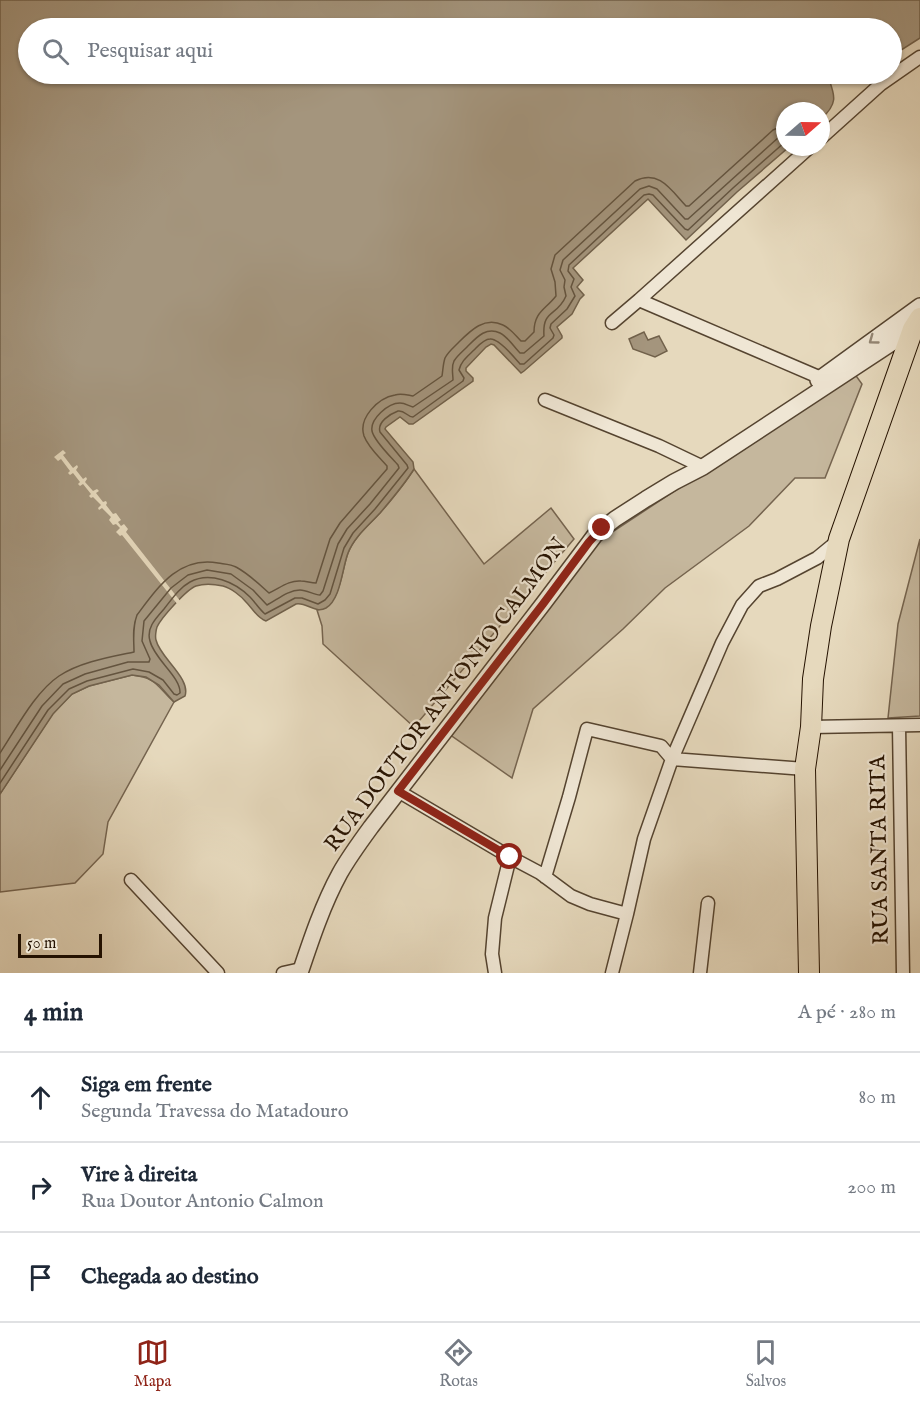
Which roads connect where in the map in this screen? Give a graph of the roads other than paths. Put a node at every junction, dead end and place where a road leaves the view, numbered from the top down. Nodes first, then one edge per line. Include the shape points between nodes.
1 (920, 57) edge
2 (902, 69) edge
3 (881, 84) edge
4 (830, 130) edge
5 (800, 156) edge
6 (639, 300) junction
7 (920, 306) edge
8 (612, 323) dead end
9 (918, 323) edge
10 (826, 380) junction
11 (545, 400) dead end
12 (698, 465) junction
13 (839, 539) junction
14 (920, 725) edge
15 (899, 726) junction
16 (811, 727) junction
17 (672, 759) junction
18 (805, 769) junction
19 (398, 791) junction
20 (510, 857) junction
21 (545, 877) junction
22 (131, 880) dead end
23 (708, 903) dead end
24 (627, 914) junction
25 (301, 971) edge
26 (218, 973) edge
27 (283, 973) edge
28 (495, 973) edge
29 (612, 973) edge
30 (700, 973) edge
31 (809, 973) edge
32 (903, 973) edge

1 - 2 street
3 - 4 street
5 - 6 street
6 - 8 street
6 - 10 street
7 -> 10 street, RUA DOUTOR ANTONIO CALMON
9 - 10 street, RUA DOUTOR ANTONIO CALMON
9 - 13 main road
10 - 12 street, RUA DOUTOR ANTONIO CALMON
11 - 12 street
12 - 19 street, RUA DOUTOR ANTONIO CALMON via 595,535
13 - 16 main road via 813,679
13 - 17 street via 817,558 759,586 742,605
14 - 15 street
15 - 16 street
15 - 32 street, RUA SANTA RITA
16 - 18 main road
17 - 18 street
17 - 21 street via 660,746 586,729
17 - 24 street via 644,839
18 - 31 main road
19 - 20 street
19 - 25 street, RUA DOUTOR ANTONIO CALMON via 339,874
20 - 21 street
20 - 28 street via 495,918
21 - 24 street via 571,896
22 - 26 street
23 - 30 street
24 - 29 street
25 - 27 street

